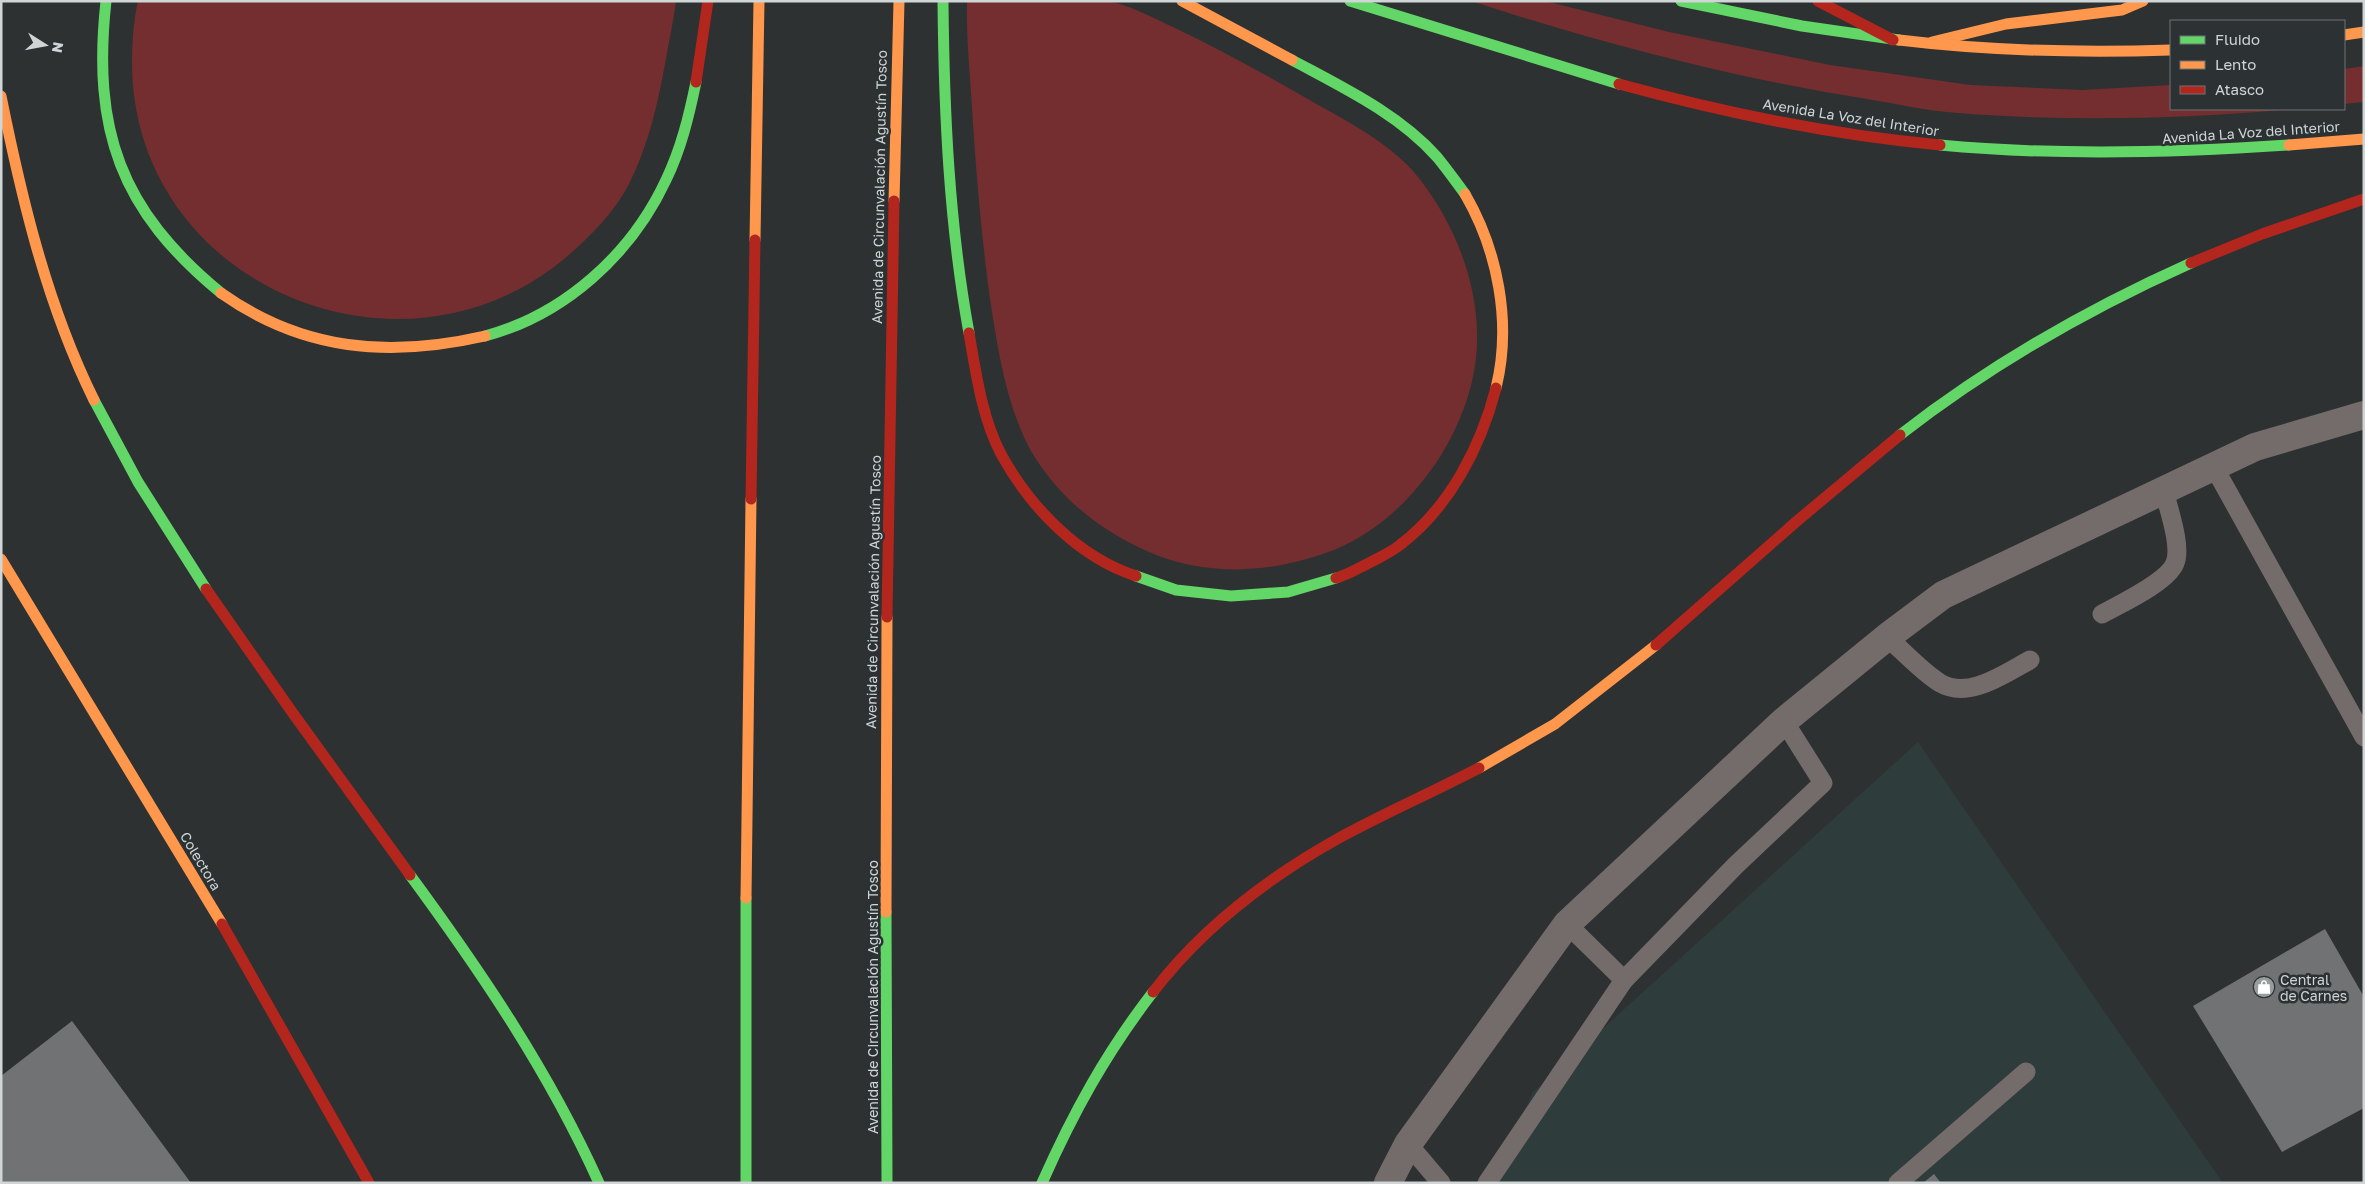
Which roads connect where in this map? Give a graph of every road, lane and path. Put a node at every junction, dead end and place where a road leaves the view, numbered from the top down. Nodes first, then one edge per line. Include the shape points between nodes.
1 (106, 1) edge
2 (708, 1) edge
3 (759, 1) edge
4 (899, 1) edge
5 (943, 1) edge
6 (1182, 1) edge
7 (1350, 1) edge
8 (1681, 1) edge
9 (1818, 1) edge
10 (2143, 1) edge
11 (2364, 32) edge
12 (2345, 35) edge
13 (1893, 40) junction
14 (1927, 44) junction
15 (2170, 50) edge
16 (1, 96) edge
17 (2364, 139) edge
18 (2364, 199) edge
19 (2364, 415) edge
20 (2214, 467) junction
21 (2164, 490) junction
22 (1, 559) edge
23 (2102, 614) dead end
24 (1887, 638) junction
25 (2030, 660) dead end
26 (1784, 721) junction
27 (2364, 737) edge
28 (1566, 924) junction
29 (1624, 980) junction
30 (2026, 1072) dead end
31 (1408, 1144) junction
32 (369, 1183) edge
33 (599, 1183) edge
34 (746, 1183) edge
35 (887, 1183) edge
36 (1042, 1183) edge
37 (1388, 1183) edge
38 (1441, 1183) edge
39 (1487, 1183) edge
40 (1898, 1183) edge

1 - 2 main road via 101,41 103,100 116,159 141,207 173,250 209,284 248,311 288,330 334,344 377,350 430,348 510,328 554,307 593,276 628,241 656,200 676,154 693,97
3 - 34 main road via 746,824
4 - 35 main road, Avenida de Circunvalación Agustín Tosco via 891,290 886,694
5 - 6 main road via 945,119 955,248 964,311 986,410 1000,452 1020,486 1048,520 1071,539 1100,561 1136,578 1170,590 1211,596 1251,597 1292,592 1330,582 1397,547 1427,520 1455,485 1476,448 1494,401 1504,337 1502,300 1481,224 1440,161 1415,137 1345,89
7 - 17 main road, Avenida La Voz del Interior via 1463,38 1666,97 1755,117 1899,141 1971,149 2097,154 2239,150
8 - 13 main road via 1781,22
9 - 13 main road
10 - 14 main road via 2122,10 2006,24
11 - 12 main road
13 - 14 main road
14 - 15 main road via 2059,54
16 - 33 main road via 35,246 55,305 78,362 132,471 166,528 270,683 504,1006 566,1112
18 - 36 main road via 2277,227 2184,266 2092,311 2015,355 1932,411 1835,488 1584,704 1547,730 1459,781 1340,838 1265,885 1193,945 1133,1016 1096,1072
19 - 20 street via 2255,447
20 - 21 street
20 - 27 lane
21 - 23 lane via 2177,545 2175,563 2164,577
21 - 24 street via 1943,595
22 - 32 main road, Colectora via 256,984
24 - 25 lane via 1941,684 1965,688 1984,684
24 - 26 street
26 - 28 street
26 - 29 lane via 1823,783 1736,865
28 - 29 lane
28 - 31 street
29 - 39 lane
30 - 40 lane
31 - 37 street
31 - 38 lane

